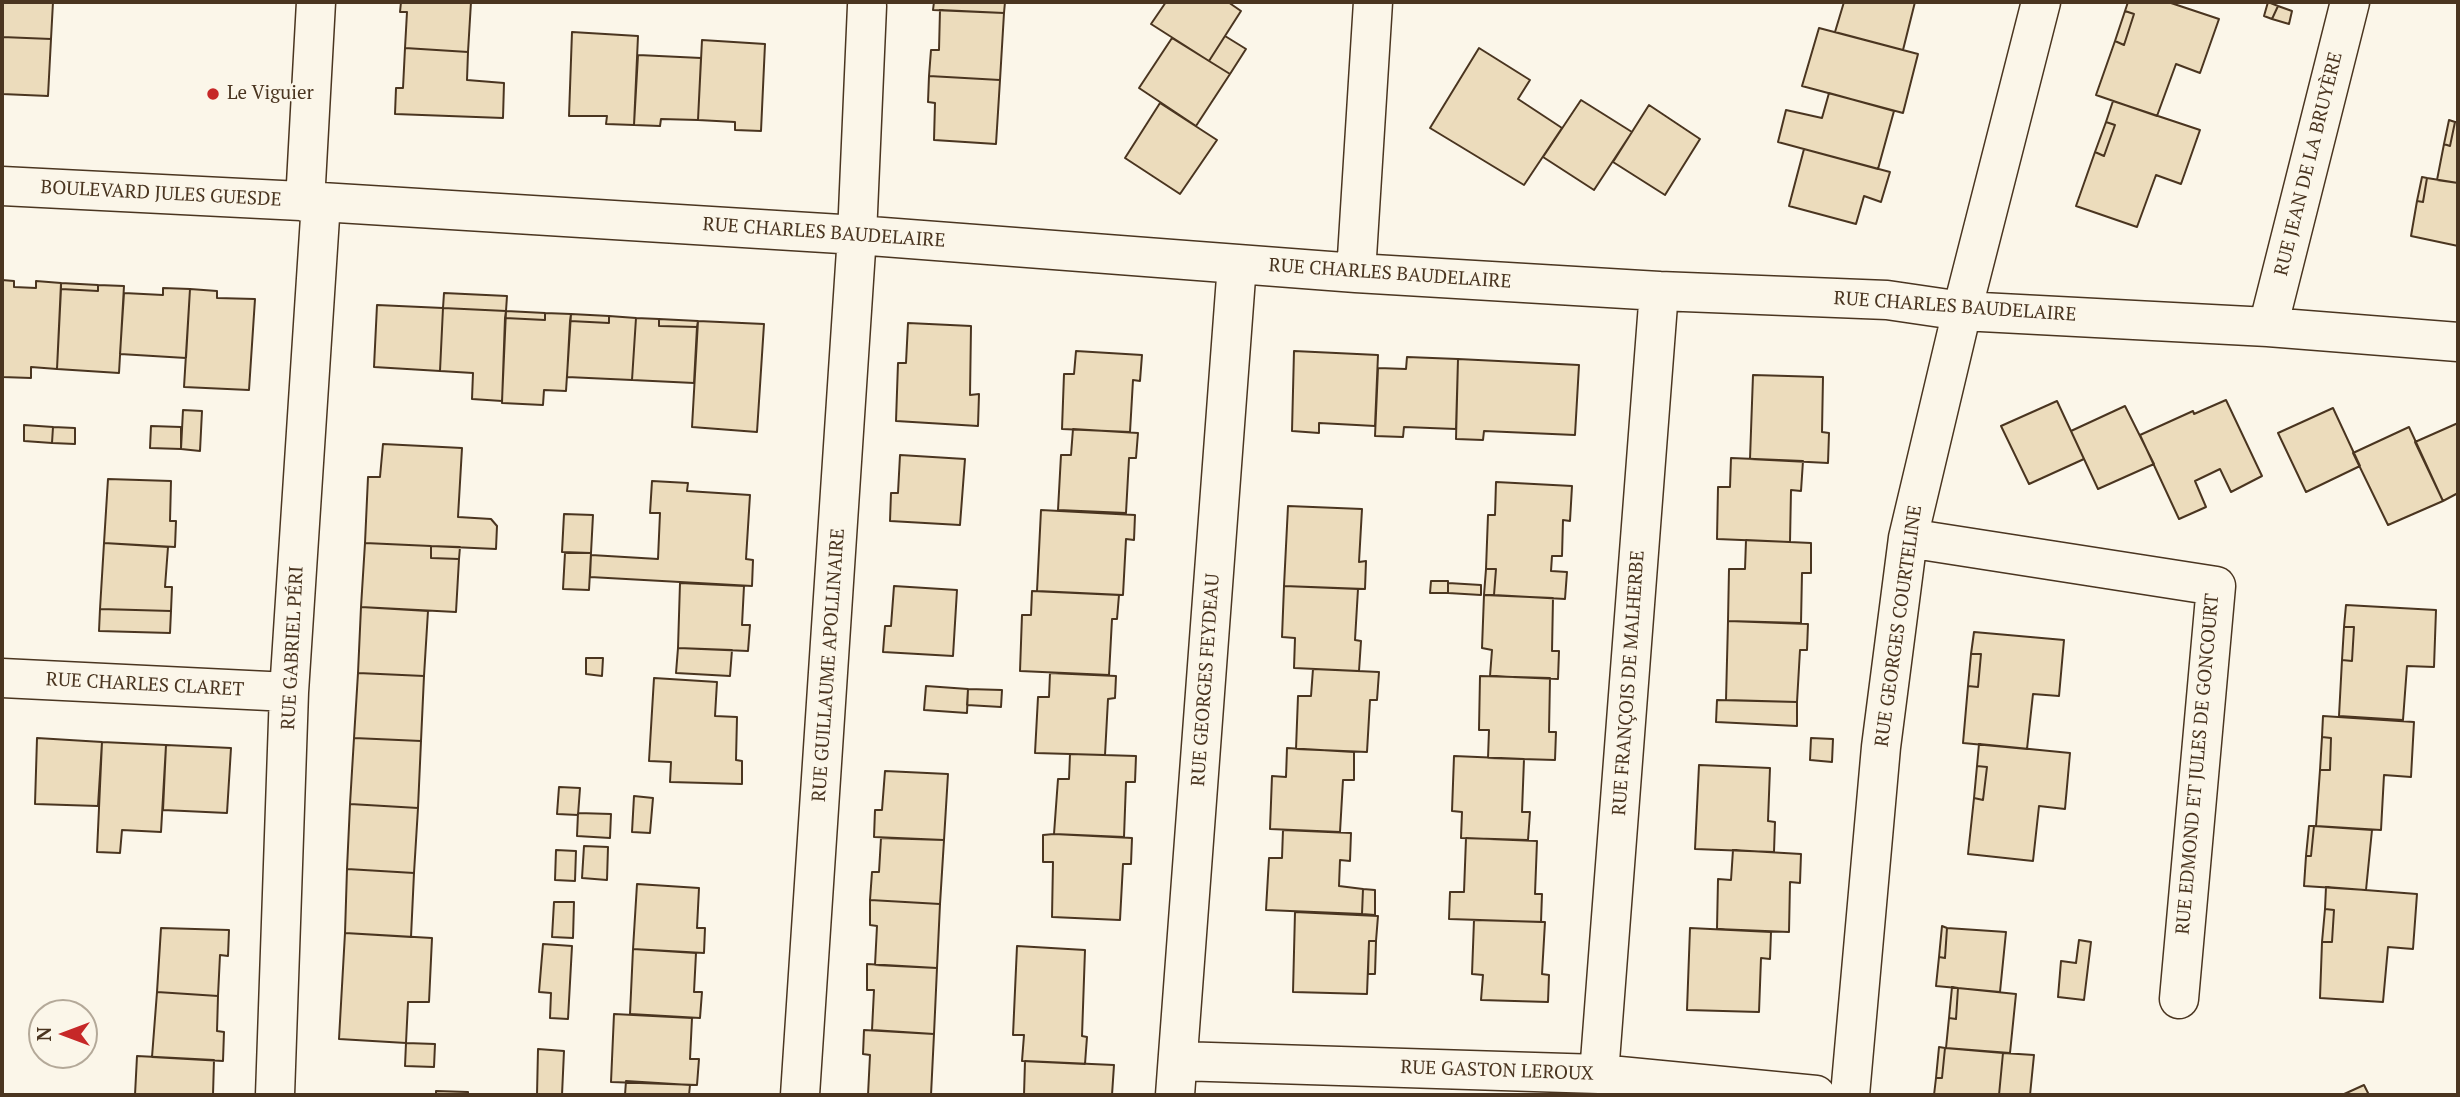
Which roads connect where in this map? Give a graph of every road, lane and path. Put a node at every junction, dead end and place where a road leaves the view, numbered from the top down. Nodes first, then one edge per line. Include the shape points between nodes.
1 (316, 2) edge
2 (1373, 2) edge
3 (2041, 2) edge
4 (2350, 2) edge
5 (867, 6) dead end
6 (2, 186) edge
7 (313, 202) junction
8 (857, 235) junction
9 (1237, 264) junction
10 (1356, 272) junction
11 (1659, 291) junction
12 (1962, 311) junction
13 (2267, 327) junction
14 (2458, 342) edge
15 (1908, 538) junction
16 (2, 678) edge
17 (289, 692) junction
18 (2179, 999) dead end
19 (1599, 1074) junction
20 (1176, 1078) edge
21 (275, 1095) edge
22 (800, 1095) edge
23 (1816, 1095) edge
24 (1850, 1095) edge

1 - 7 street, RUE GABRIEL PÉRI
2 - 10 street
3 - 12 street, RUE GEORGES COURTELINE
4 - 13 street, RUE JEAN DE LA BRUYÈRE
5 - 8 street, RUE GUILLAUME APOLLINAIRE
6 - 7 street, BOULEVARD JULES GUESDE
7 - 8 street, RUE CHARLES BAUDELAIRE
7 - 17 street, RUE GABRIEL PÉRI
8 - 9 street, RUE CHARLES BAUDELAIRE
8 - 22 street, RUE GUILLAUME APOLLINAIRE
9 - 10 street, RUE CHARLES BAUDELAIRE
9 - 20 street, RUE GEORGES FEYDEAU
10 - 11 street, RUE CHARLES BAUDELAIRE
11 - 12 street, RUE CHARLES BAUDELAIRE via 1887,300
11 - 19 street, RUE FRANÇOIS DE MALHERBE
12 - 13 street, RUE CHARLES BAUDELAIRE
12 - 15 street, RUE GEORGES COURTELINE
13 - 14 street, RUE CHARLES BAUDELAIRE
15 - 18 street, RUE EDMOND ET JULES DE GONCOURT via 2216,586
15 - 24 street, RUE GEORGES COURTELINE via 1881,747
16 - 17 street, RUE CHARLES CLARET
17 - 21 street, RUE GABRIEL PÉRI
19 - 20 street, RUE GASTON LEROUX
19 - 23 street, RUE GASTON LEROUX

